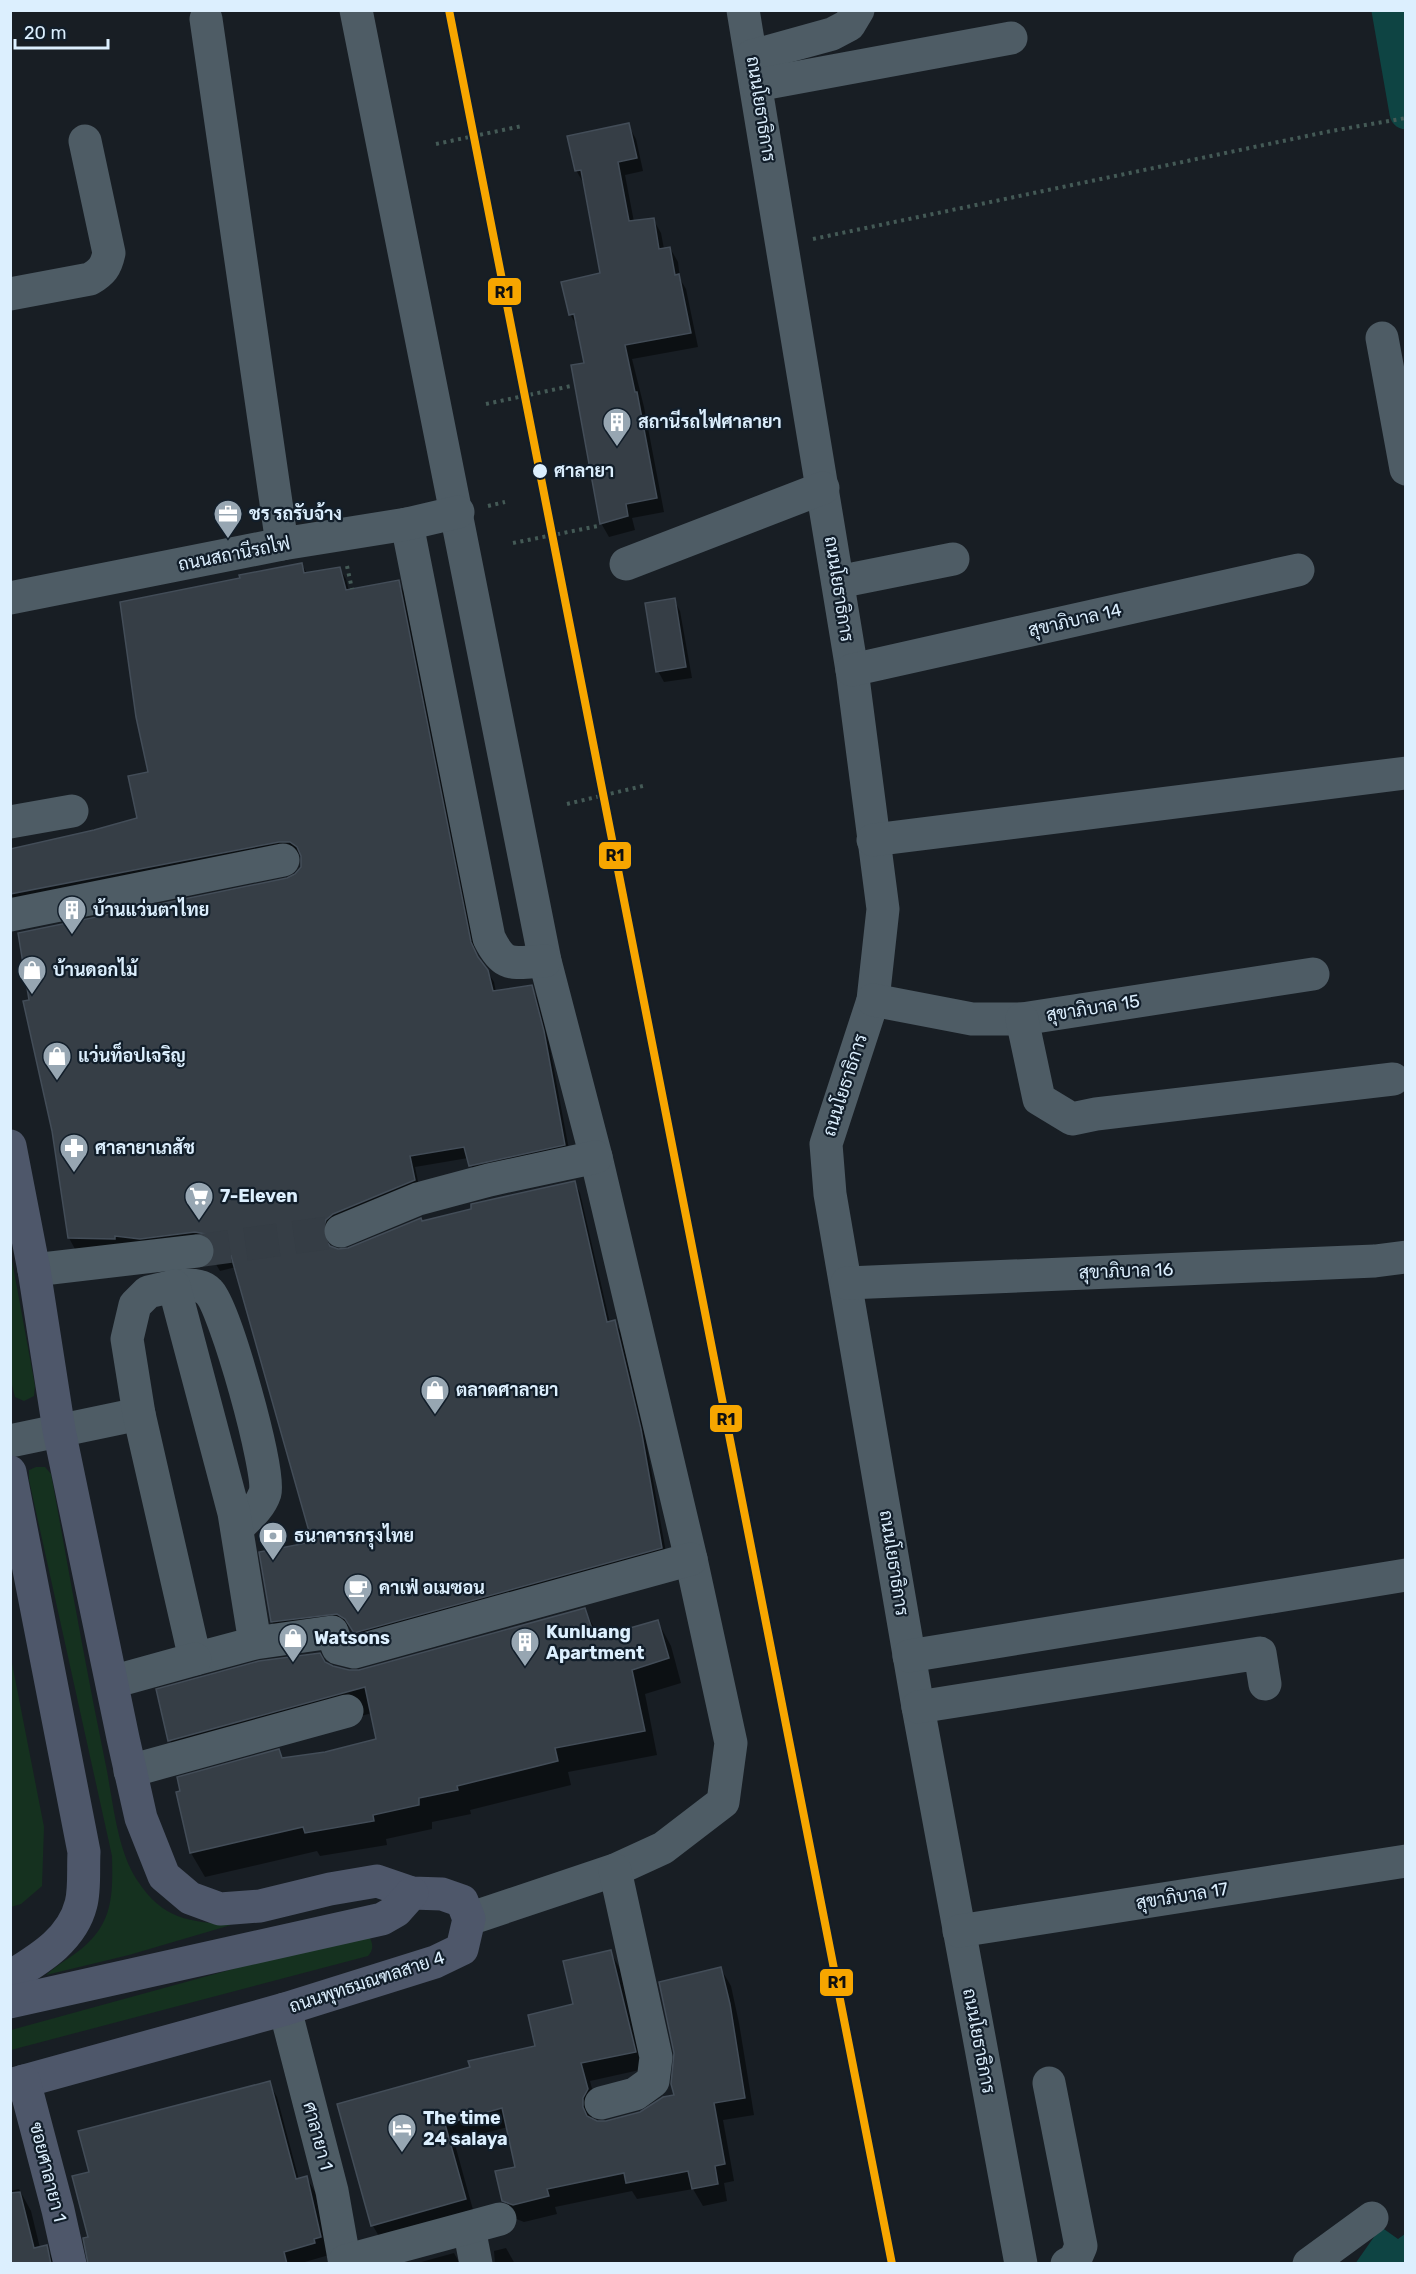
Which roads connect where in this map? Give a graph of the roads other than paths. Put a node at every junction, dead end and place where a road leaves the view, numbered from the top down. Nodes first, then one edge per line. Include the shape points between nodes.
1 (356, 10) edge
2 (743, 10) edge
3 (858, 10) edge
4 (206, 19) dead end
5 (1011, 38) dead end
6 (755, 71) junction
7 (85, 141) dead end
8 (10, 294) edge
9 (1382, 338) dead end
10 (1406, 469) edge
11 (822, 488) junction
12 (458, 513) junction
13 (407, 524) junction
14 (282, 544) junction
15 (953, 559) dead end
16 (626, 564) dead end
17 (1298, 570) dead end
18 (838, 582) junction
19 (10, 598) edge
20 (852, 670) junction
21 (1406, 773) edge
22 (72, 811) dead end
23 (10, 822) edge
24 (873, 840) junction
25 (282, 860) dead end
26 (10, 915) edge
27 (545, 960) junction
28 (1313, 974) dead end
29 (873, 1000) junction
30 (1022, 1018) junction
31 (1394, 1079) dead end
32 (10, 1146) edge
33 (596, 1157) junction
34 (341, 1231) tunnel mouth
35 (197, 1251) tunnel mouth
36 (1406, 1257) edge
37 (34, 1270) junction
38 (847, 1283) junction
39 (140, 1414) junction
40 (60, 1430) junction
41 (10, 1440) edge
42 (10, 1472) edge
43 (691, 1559) junction
44 (1406, 1575) edge
45 (255, 1643) junction
46 (909, 1656) junction
47 (195, 1659) junction
48 (112, 1682) junction
49 (1265, 1684) dead end
50 (918, 1707) junction
51 (346, 1710) dead end
52 (130, 1771) junction
53 (1406, 1861) edge
54 (615, 1870) junction
55 (412, 1893) junction
56 (469, 1919) junction
57 (959, 1931) junction
58 (10, 1977) edge
59 (10, 2002) edge
60 (285, 2009) junction
61 (17, 2083) edge
62 (1049, 2083) dead end
63 (601, 2103) dead end
64 (1372, 2218) dead end
65 (500, 2219) dead end
66 (469, 2228) junction
67 (396, 2256) edge
68 (345, 2262) edge
69 (70, 2264) edge
70 (476, 2264) edge
71 (1021, 2264) edge
72 (1067, 2264) edge
73 (1309, 2264) edge

1 - 12 street
2 - 6 street, ถนนโยธาธิการ
3 - 6 street via 849,25
4 - 14 street
5 - 6 street
6 - 11 street, ถนนโยธาธิการ
7 - 8 street via 109,253 107,263 102,273 90,279
9 - 10 street
11 - 16 street
11 - 18 street, ถนนโยธาธิการ
12 - 13 street, ถนนสถานีรถไฟ
12 - 27 street
13 - 14 street, ถนนสถานีรถไฟ
13 - 27 street via 489,938 498,955 509,963
14 - 19 street, ถนนสถานีรถไฟ
15 - 18 street
17 - 20 street, สุขาภิบาล 14
18 - 20 street, ถนนโยธาธิการ
20 - 24 street, ถนนโยธาธิการ
21 - 24 street
22 - 23 street
24 - 29 street, ถนนโยธาธิการ via 883,909
25 - 26 street
27 - 33 street
28 - 30 street, สุขาภิบาล 15
29 - 30 street, สุขาภิบาล 15 via 972,1019
29 - 38 street, ถนนโยธาธิการ via 826,1144 830,1194
30 - 31 street via 1039,1099 1072,1119
32 - 37 main road
33 - 34 street via 418,1199
33 - 43 street
35 - 37 street
36 - 38 street, สุขาภิบาล 16
37 - 40 main road
38 - 46 street, ถนนโยธาธิการ
39 - 40 street
39 - 45 street via 128,1339 135,1305 148,1292 174,1286 207,1289 217,1301 238,1366 265,1473 266,1491 259,1507 237,1528
39 - 47 street
40 - 41 street
40 - 48 main road
42 - 58 main road via 84,1852 81,1905 65,1937
43 - 45 street via 354,1652 338,1648 332,1632
43 - 54 street via 731,1743 723,1802 663,1848
44 - 46 street
45 - 47 street
46 - 50 street, ถนนโยธาธิการ
47 - 48 street
48 - 52 main road
49 - 50 street via 1260,1653
50 - 57 street, ถนนโยธาธิการ
51 - 52 street
52 - 55 main road via 141,1818 164,1876 190,1898 220,1909 260,1906 377,1881
53 - 57 street, สุขาภิบาล 17
54 - 56 street
54 - 63 street via 656,2056 653,2081 635,2094
55 - 56 main road via 442,1894 462,1901
55 - 59 main road via 396,1911 382,1919
56 - 60 main road, ถนนพุทธมณฑลสาย 4 via 462,1949 435,1962
57 - 71 street, ถนนโยธาธิการ
60 - 61 main road, ถนนพุทธมณฑลสาย 4
60 - 68 street, ศาลายา 1 via 332,2191
61 - 69 main road, ซอยศาลายา 1 via 58,2210
62 - 72 street via 1081,2246 1075,2260
64 - 73 street
65 - 66 street
66 - 67 street
66 - 70 street
67 - 68 street

